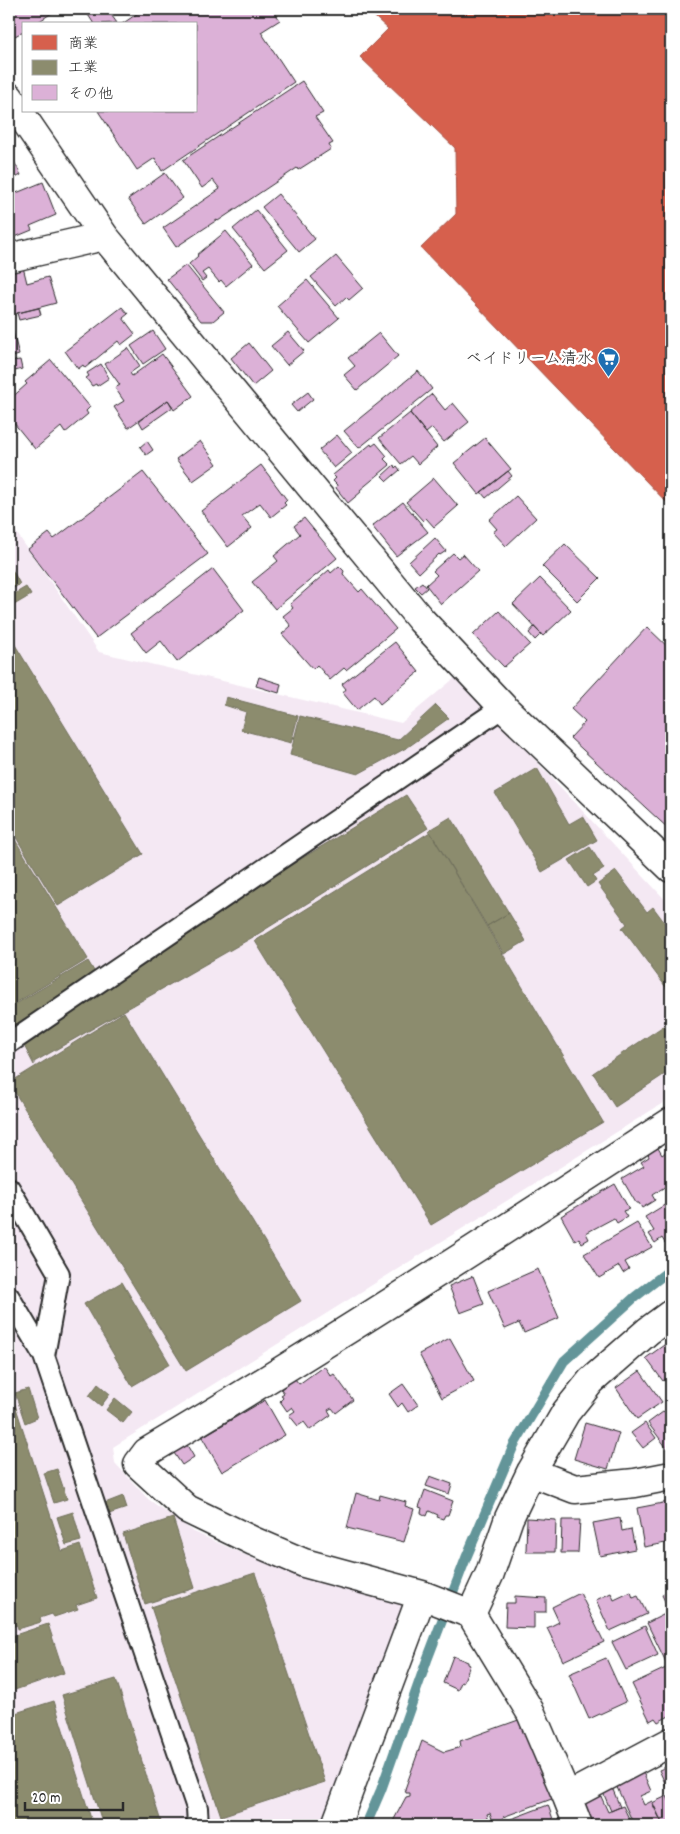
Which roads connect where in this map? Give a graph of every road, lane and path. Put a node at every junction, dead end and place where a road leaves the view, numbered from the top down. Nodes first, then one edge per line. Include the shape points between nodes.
1 (9, 97) edge
2 (104, 236) junction
3 (9, 258) edge
4 (503, 706) junction
5 (671, 868) edge
6 (9, 1043) edge
7 (671, 1122) edge
8 (9, 1188) edge
9 (9, 1298) edge
10 (671, 1314) edge
11 (44, 1356) junction
12 (531, 1472) junction
13 (671, 1476) edge
14 (422, 1595) junction
15 (471, 1614) junction
16 (671, 1742) edge
17 (567, 1797) junction
18 (198, 1825) edge
19 (336, 1825) edge
20 (578, 1825) edge

1 - 2 street
2 - 3 street
2 - 4 street via 421,620
4 - 5 street
4 - 6 lane
7 - 14 street via 423,1282 147,1452 138,1464 187,1509 253,1541 304,1563
8 - 11 lane via 59,1274
9 - 11 lane
10 - 12 street via 591,1381 566,1412
11 - 18 lane via 197,1808
12 - 13 street via 575,1489 634,1484
12 - 15 street
14 - 15 street
14 - 19 street
15 - 17 street via 531,1713
16 - 17 street
17 - 20 street

